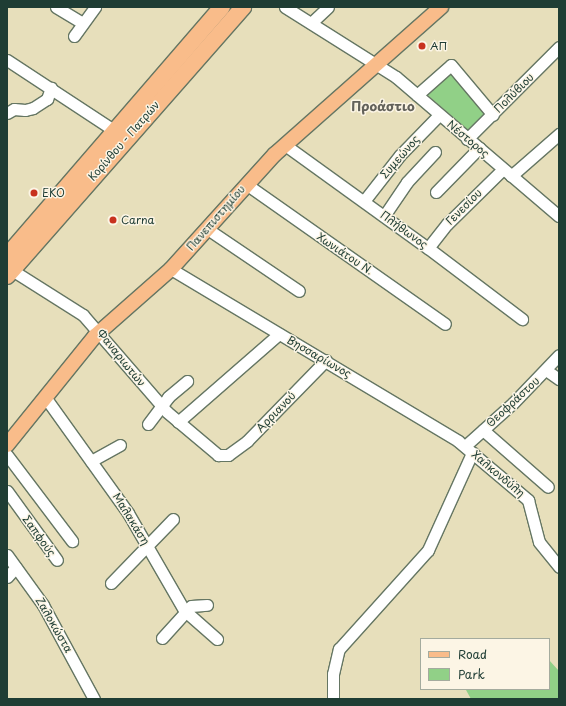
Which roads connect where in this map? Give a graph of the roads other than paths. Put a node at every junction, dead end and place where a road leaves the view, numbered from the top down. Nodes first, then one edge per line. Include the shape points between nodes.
1 (56, 7) edge
2 (95, 7) edge
3 (222, 7) edge
4 (242, 7) edge
5 (285, 7) edge
6 (328, 7) edge
7 (441, 7) edge
8 (83, 23) junction
9 (311, 24) junction
10 (74, 36) dead end
11 (559, 47) edge
12 (7, 60) edge
13 (376, 65) junction
14 (51, 88) junction
15 (417, 96) junction
16 (7, 113) edge
17 (493, 114) junction
18 (439, 115) junction
19 (115, 131) junction
20 (559, 134) edge
21 (467, 138) junction
22 (285, 145) junction
23 (479, 148) junction
24 (435, 152) dead end
25 (507, 172) junction
26 (246, 184) junction
27 (436, 192) dead end
28 (364, 201) junction
29 (384, 216) junction
30 (559, 216) edge
31 (206, 228) junction
32 (428, 248) junction
33 (9, 267) edge
34 (171, 270) junction
35 (299, 291) dead end
36 (522, 319) dead end
37 (445, 324) dead end
38 (99, 332) junction
39 (279, 334) junction
40 (559, 355) edge
41 (326, 360) junction
42 (546, 370) junction
43 (559, 379) edge
44 (186, 381) dead end
45 (45, 397) junction
46 (162, 406) junction
47 (178, 422) junction
48 (148, 424) dead end
49 (483, 430) junction
50 (120, 445) dead end
51 (7, 446) edge
52 (468, 450) junction
53 (222, 456) joint
54 (91, 461) junction
55 (548, 487) dead end
56 (7, 491) edge
57 (173, 519) dead end
58 (72, 541) dead end
59 (147, 545) junction
60 (7, 555) edge
61 (57, 560) dead end
62 (559, 567) edge
63 (16, 568) junction
64 (7, 577) edge
65 (111, 583) dead end
66 (206, 605) dead end
67 (187, 613) junction
68 (162, 638) dead end
69 (217, 640) dead end
70 (94, 699) edge
71 (333, 699) edge

1 - 8 street
2 - 8 street
3 - 19 highway, Κορίνθου - Πατρών
4 - 33 highway, Κορίνθου - Πατρών
5 - 9 street, Νέστορος
6 - 9 street
7 - 13 main road, Πανεπιστημίου
8 - 10 street
9 - 13 street, Νέστορος
11 - 17 street, Πολύβιου
12 - 14 street
13 - 15 street, Νέστορος via 396,77
13 - 22 main road, Πανεπιστημίου
14 - 16 street via 46,99 33,108 14,109
14 - 19 street
15 - 17 street via 451,65
15 - 18 street, Νέστορος
17 - 21 street, Πολύβιου
18 - 21 street, Νέστορος
18 - 28 street, Συμεώνος via 400,155
19 - 33 highway, Κορίνθου - Πατρών
20 - 25 street, Γενεσίου
21 - 23 street, Νέστορος
22 - 26 main road, Πανεπιστημίου
22 - 28 street, Πλήθωνος
23 - 25 street, Νέστορος
23 - 27 street
24 - 29 street via 407,182
25 - 30 street, Νέστορος
25 - 32 street, Γενεσίου via 447,224
26 - 31 main road, Πανεπιστημίου
26 - 37 street, Χωνιάτου Ν.
28 - 29 street, Πλήθωνος
29 - 32 street, Πλήθωνος
31 - 34 main road, Πανεπιστημίου
31 - 35 street
32 - 36 street, Πλήθωνος
33 - 38 street, Φαναριωτών via 74,309
34 - 38 main road, Πανεπιστημίου
34 - 39 street, Βησσαρίωνος
38 - 45 main road, Πανεπιστημίου
38 - 46 street, Φαναριωτών
39 - 41 street, Βησσαρίωνος
39 - 47 street
40 - 42 street, Θεοφράστου
41 - 52 street, Βησσαρίωνος
41 - 53 street, Αρριανού via 255,433 235,450
42 - 43 street
42 - 49 street, Θεοφράστου
44 - 46 street
45 - 51 main road, Πανεπιστημίου
45 - 54 street, Μαλακάση
46 - 47 street, Φαναριωτών
46 - 48 street
47 - 53 street, Φαναριωτών via 211,451
49 - 52 street, Θεοφράστου
49 - 55 street
50 - 54 street
51 - 58 street
52 - 62 street, Χαλκονδύλη via 528,500 539,542
52 - 71 street via 428,550 339,648 333,674
54 - 59 street, Μαλακάση
56 - 61 street, Σαπφούς
57 - 59 street
59 - 65 street
59 - 67 street, Μαλακάση
60 - 63 street, Ζαλοκώστα
63 - 64 street
63 - 70 street, Ζαλοκώστα via 43,606
66 - 67 street via 193,606
67 - 68 street
67 - 69 street, Μαλακάση

